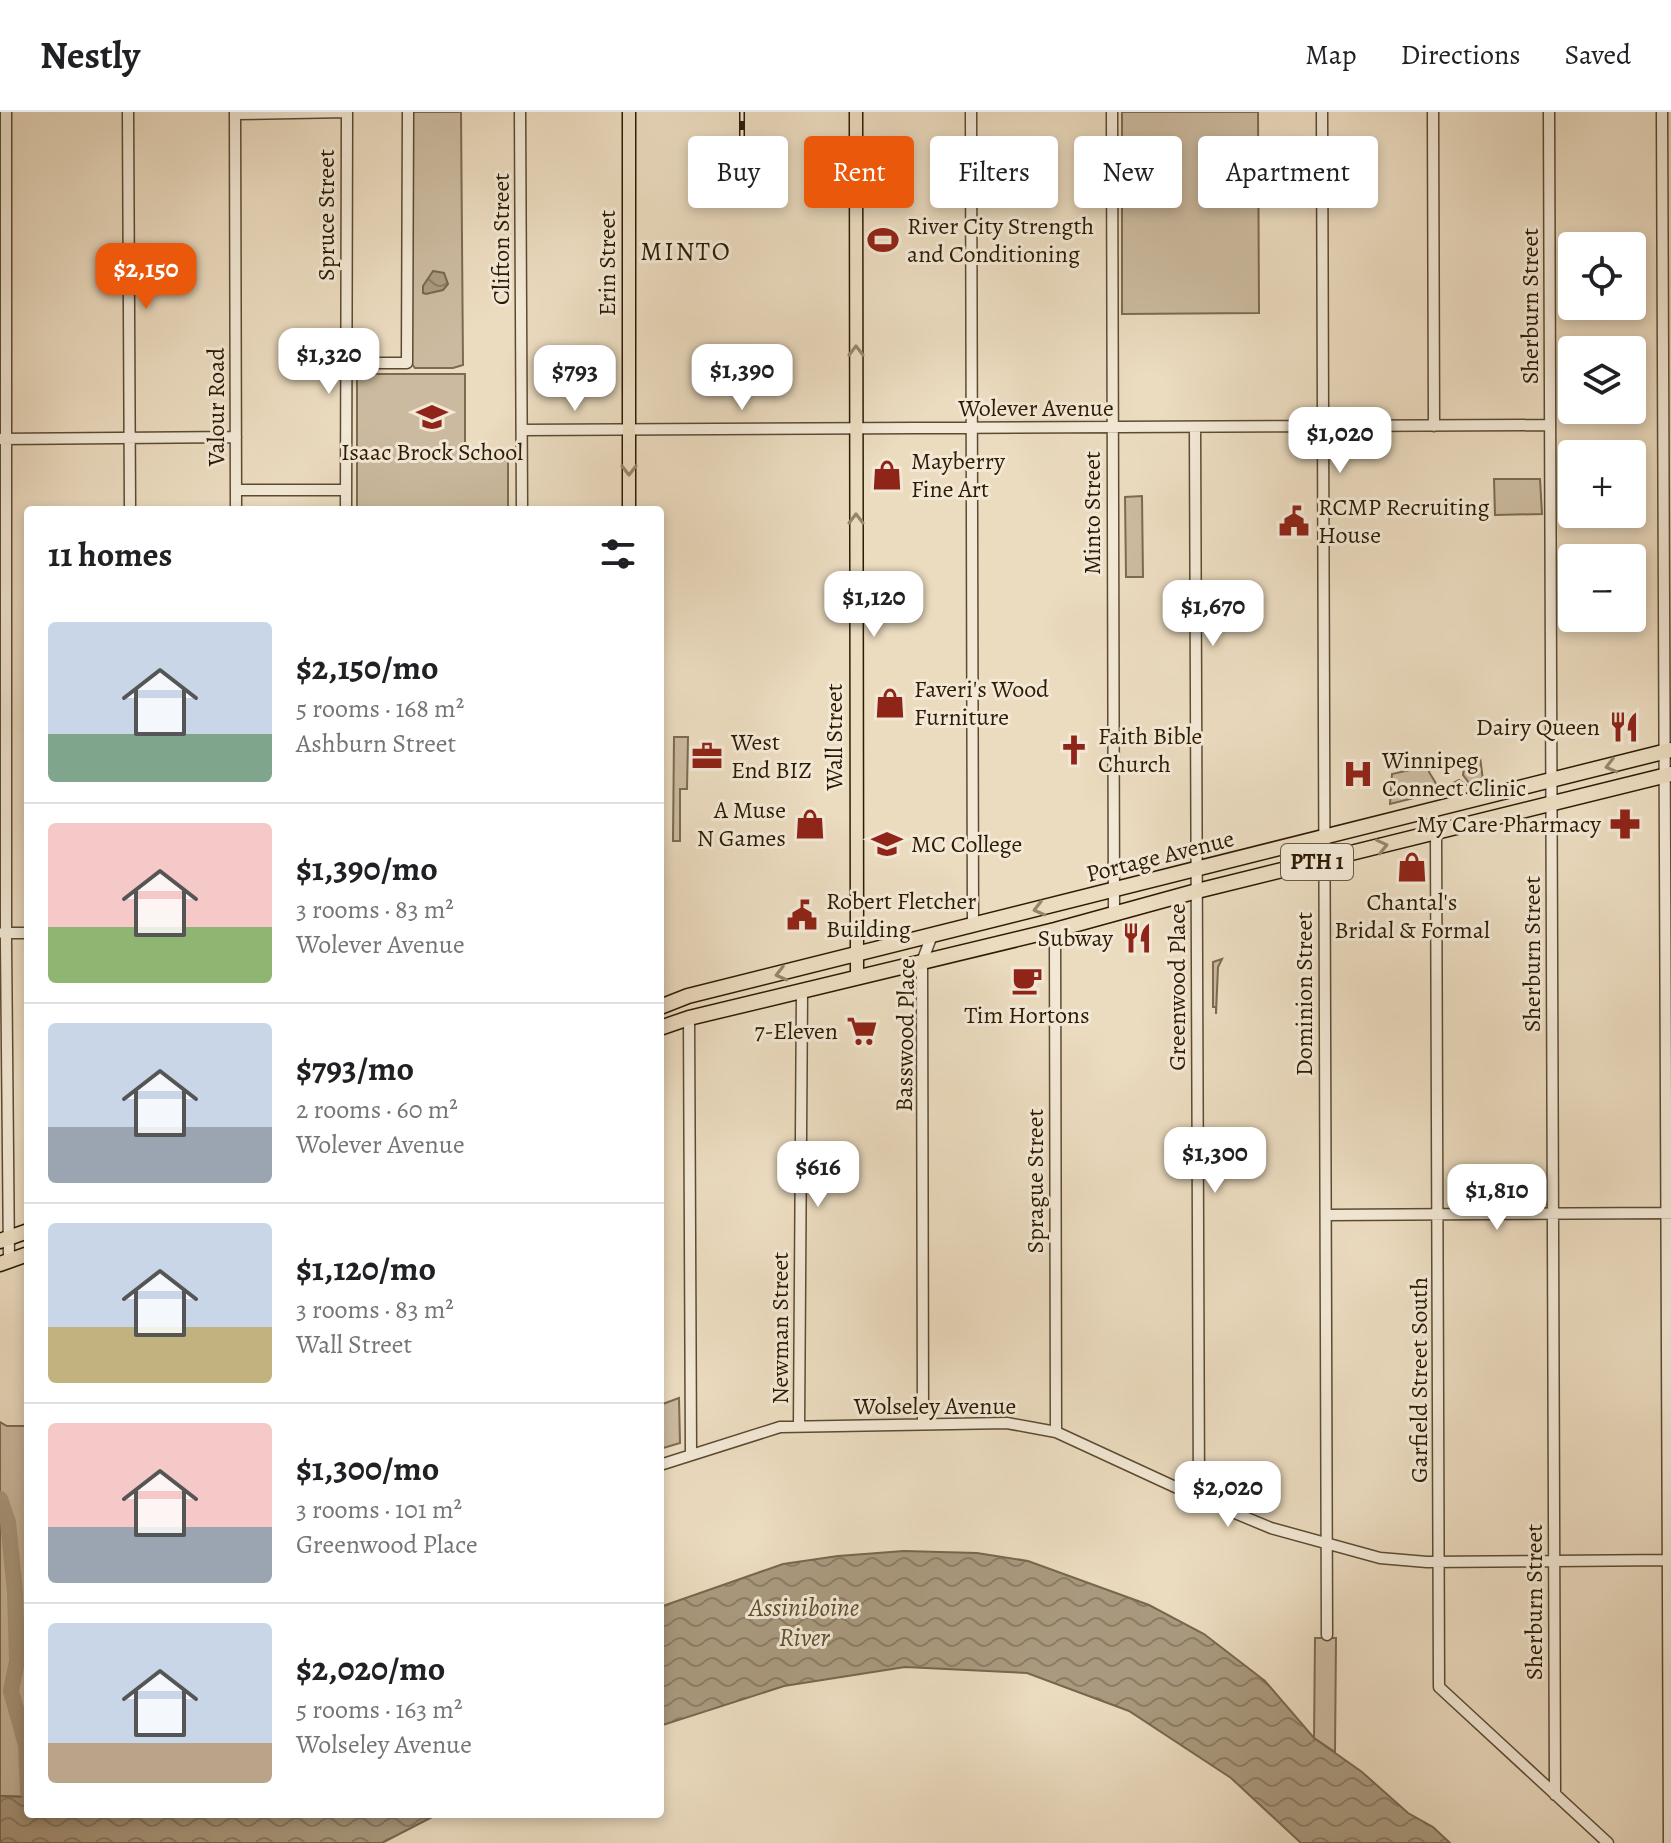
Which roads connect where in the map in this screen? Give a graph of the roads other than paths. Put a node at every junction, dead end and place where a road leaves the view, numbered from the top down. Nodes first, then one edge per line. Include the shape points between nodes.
1 (6, 112) edge
2 (128, 112) edge
3 (347, 112) edge
4 (408, 112) edge
5 (520, 112) edge
6 (629, 112) edge
7 (856, 112) edge
8 (971, 112) edge
9 (1112, 112) edge
10 (1322, 112) edge
11 (1433, 112) edge
12 (1549, 112) edge
13 (1662, 112) edge
14 (235, 113) edge
15 (346, 363) junction
16 (1550, 425) junction
17 (1323, 426) junction
18 (1434, 426) junction
19 (1111, 427) junction
20 (1195, 427) junction
21 (971, 428) junction
22 (856, 429) junction
23 (522, 430) junction
24 (629, 430) junction
25 (236, 437) junction
26 (130, 438) junction
27 (4, 439) edge
28 (236, 490) junction
29 (346, 490) junction
30 (130, 506) edge
31 (236, 506) edge
32 (346, 506) edge
33 (522, 506) edge
34 (629, 506) edge
35 (1668, 751) edge
36 (1668, 775) edge
37 (1550, 781) junction
38 (1551, 805) junction
39 (1436, 833) junction
40 (1324, 838) junction
41 (1323, 860) junction
42 (1197, 869) junction
43 (1115, 890) junction
44 (1197, 891) junction
45 (1114, 914) junction
46 (973, 925) junction
47 (1055, 930) junction
48 (3, 933) edge
49 (24, 933) edge
50 (932, 935) junction
51 (857, 955) junction
52 (922, 962) junction
53 (857, 978) junction
54 (802, 991) junction
55 (664, 1005) edge
56 (689, 1018) junction
57 (664, 1027) edge
58 (1669, 1213) edge
59 (1554, 1214) junction
60 (1326, 1215) junction
61 (1440, 1216) junction
62 (24, 1232) edge
63 (4, 1240) edge
64 (24, 1255) edge
65 (5, 1262) edge
66 (923, 1424) junction
67 (799, 1426) junction
68 (1056, 1432) junction
69 (691, 1455) junction
70 (664, 1464) edge
71 (1199, 1498) junction
72 (1326, 1544) junction
73 (1669, 1560) edge
74 (1440, 1561) junction
75 (1554, 1561) junction
76 (1327, 1635) dead end
77 (1555, 1795) junction
78 (1608, 1843) edge
79 (1669, 1843) edge

1 - 27 street
2 - 26 street
3 - 14 street
3 - 15 street, Spruce Street
4 - 15 street via 407,363
5 - 23 street, Clifton Street
6 - 24 main road, Erin Street
22 -> 7 main road, Wall Street
8 - 21 street
9 - 19 street, Minto Street
10 - 17 street, Dominion Street
11 - 18 street
12 - 16 street, Sherburn Street
13 - 35 street
14 - 25 street, Valour Road
15 - 29 street, Spruce Street
16 - 18 street, Wolever Avenue
16 - 37 street, Sherburn Street
17 - 18 street, Wolever Avenue
17 - 20 street, Wolever Avenue
17 - 40 street, Dominion Street
19 - 20 street, Wolever Avenue
19 - 21 street, Wolever Avenue
19 - 43 street, Minto Street
20 - 42 street, Greenwood Place
21 - 22 street, Wolever Avenue
21 - 46 street
22 - 24 street, Wolever Avenue
51 -> 22 main road, Wall Street
23 - 24 street, Wolever Avenue
23 - 33 street, Clifton Street
24 -> 34 main road, Erin Street
25 - 26 street
25 - 28 street, Valour Road
26 - 27 street
26 - 30 street
27 - 48 street
28 - 29 street
28 - 31 street, Valour Road
29 - 32 street, Spruce Street
35 - 36 street
35 -> 37 highway, Portage Avenue / PTH 1
36 - 38 highway, Portage Avenue / PTH 1
36 - 58 street
37 - 38 street, Sherburn Street
37 - 40 highway, Portage Avenue / PTH 1
38 - 39 highway, Portage Avenue / PTH 1
38 - 59 street, Sherburn Street
41 -> 39 highway, Portage Avenue / PTH 1
39 - 61 street, Garfield Street South
40 - 41 street, Dominion Street
40 - 42 highway, Portage Avenue / PTH 1
41 - 44 highway, Portage Avenue / PTH 1
41 - 60 street, Dominion Street
42 - 43 highway, Portage Avenue / PTH 1
42 - 44 street, Greenwood Place
43 - 45 street, Minto Street
43 -> 46 highway, Portage Avenue / PTH 1
44 - 45 highway, Portage Avenue / PTH 1
44 - 71 street, Greenwood Place
45 - 47 highway, Portage Avenue / PTH 1
46 - 50 highway, Portage Avenue / PTH 1
47 - 52 highway, Portage Avenue / PTH 1
47 - 68 street, Sprague Street
48 - 49 street
48 - 63 street
50 - 51 highway, Portage Avenue / PTH 1
50 - 52 street, Basswood Place
51 - 53 main road, Wall Street
51 -> 55 highway, Portage Avenue / PTH 1
52 - 53 highway, Portage Avenue / PTH 1
52 - 66 street, Basswood Place
53 - 54 highway, Portage Avenue / PTH 1
54 - 56 highway, Portage Avenue / PTH 1
54 - 67 street, Newman Street
56 - 57 highway, Portage Avenue / PTH 1
56 - 69 street
58 - 59 street
58 - 73 street
59 - 61 street
59 - 75 street, Sherburn Street
60 - 61 street
60 - 72 street, Dominion Street
61 - 74 street, Garfield Street South
62 - 63 highway
63 - 65 street
64 - 65 highway
66 - 67 street, Wolseley Avenue
66 - 68 street, Wolseley Avenue via 1007,1423
67 - 69 street, Wolseley Avenue
68 - 71 street, Wolseley Avenue
69 - 70 street, Wolseley Avenue
71 - 72 street, Wolseley Avenue
72 - 74 street, Wolseley Avenue via 1380,1558
72 - 76 street, Dominion Street
73 - 75 street, Wolseley Avenue
73 - 79 street
74 - 75 street, Wolseley Avenue
74 - 77 street, Garfield Street South via 1439,1687
75 - 77 street, Sherburn Street
77 - 78 street

